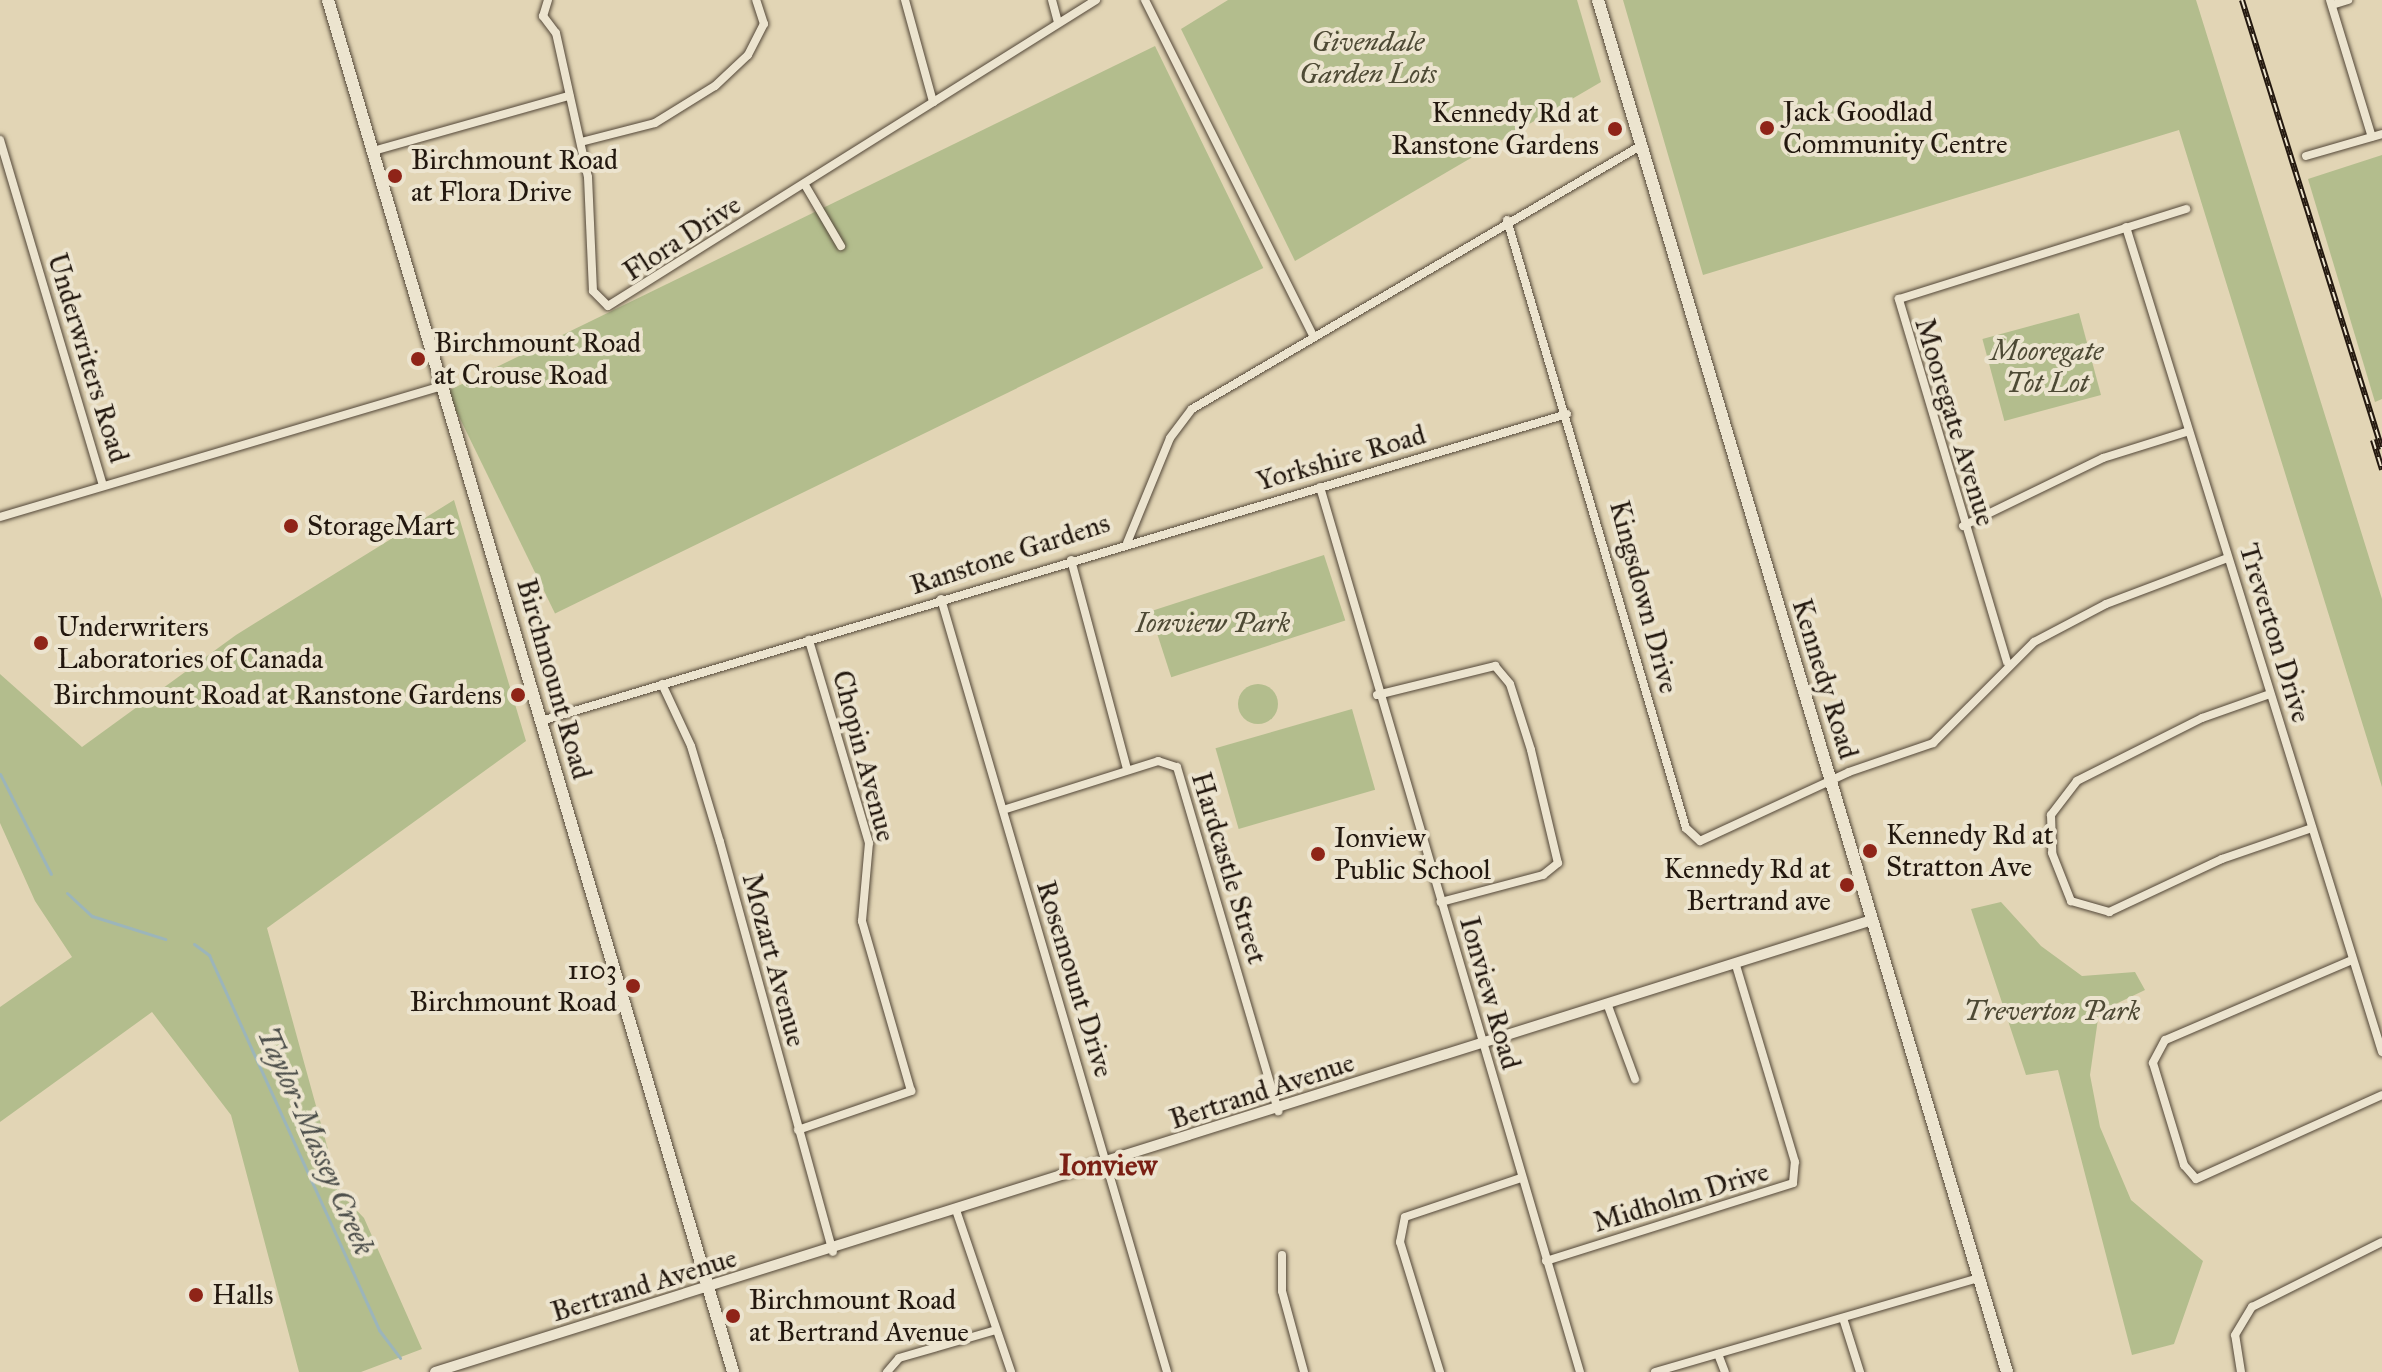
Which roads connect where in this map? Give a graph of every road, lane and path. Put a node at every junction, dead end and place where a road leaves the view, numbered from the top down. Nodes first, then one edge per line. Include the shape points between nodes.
1 (328, 0) edge
2 (548, 0) edge
3 (756, 0) edge
4 (905, 0) edge
5 (1052, 0) edge
6 (1096, 0) edge
7 (1145, 0) edge
8 (1598, 0) edge
9 (2348, 0) edge
10 (2331, 3) edge
11 (1058, 22) junction
12 (569, 96) junction
13 (933, 102) junction
14 (2382, 134) edge
15 (2372, 137) junction
16 (0, 140) edge
17 (581, 142) junction
18 (1642, 145) junction
19 (373, 151) junction
20 (2306, 156) dead end
21 (805, 185) junction
22 (2186, 209) dead end
23 (1507, 220) junction
24 (2126, 227) junction
25 (841, 246) dead end
26 (1313, 336) junction
27 (442, 386) junction
28 (1567, 414) junction
29 (2189, 431) junction
30 (103, 485) junction
31 (1320, 487) junction
32 (0, 517) edge
33 (1963, 526) junction
34 (1127, 543) junction
35 (2228, 558) junction
36 (1071, 560) junction
37 (941, 599) junction
38 (809, 640) junction
39 (2007, 662) junction
40 (662, 684) junction
41 (2270, 694) junction
42 (1377, 695) junction
43 (541, 721) junction
44 (1127, 769) junction
45 (1831, 782) junction
46 (1003, 810) junction
47 (2312, 828) junction
48 (1441, 902) junction
49 (1872, 920) junction
50 (2352, 960) junction
51 (1736, 965) junction
52 (1608, 1006) junction
53 (1482, 1044) junction
54 (2382, 1052) edge
55 (1635, 1079) dead end
56 (2382, 1095) edge
57 (1278, 1111) junction
58 (798, 1130) junction
59 (1108, 1165) junction
60 (1521, 1178) junction
61 (957, 1213) junction
62 (2382, 1242) edge
63 (833, 1252) junction
64 (1282, 1255) dead end
65 (1546, 1261) junction
66 (1978, 1278) junction
67 (709, 1291) junction
68 (1843, 1318) junction
69 (996, 1330) junction
70 (1718, 1354) junction
71 (435, 1372) edge
72 (733, 1372) edge
73 (887, 1372) edge
74 (1011, 1372) edge
75 (1167, 1372) edge
76 (1304, 1372) edge
77 (1440, 1372) edge
78 (1580, 1372) edge
79 (1655, 1372) edge
80 (1725, 1372) edge
81 (1860, 1372) edge
82 (2007, 1372) edge
83 (2241, 1372) edge

1 - 19 main road, Birchmount Road
2 - 12 street, Flora Drive via 543,16 556,33
3 - 17 street via 764,24 748,55 715,86 655,123
4 - 13 street
5 - 11 street
6 - 11 street, Flora Drive
7 - 26 street
8 - 18 main road, Kennedy Road
9 - 10 street
10 - 15 street
11 - 13 street, Flora Drive
12 - 17 street, Flora Drive
12 - 19 street
13 - 21 street, Flora Drive
14 - 15 street
15 - 20 street
16 - 30 street, Underwriters Road
17 - 21 street, Flora Drive via 595,220 593,291 608,306
18 - 23 street, Ranstone Gardens
18 - 45 main road, Kennedy Road
19 - 27 main road, Birchmount Road
21 - 25 street
22 - 24 street, Mooregate Avenue
23 - 26 street, Ranstone Gardens
23 - 28 street, Kingsdown Drive
24 - 29 street, Treverton Drive
24 - 33 street, Mooregate Avenue via 1899,299
26 - 34 street, Ranstone Gardens via 1211,394 1181,420
27 - 30 street
27 - 43 main road, Birchmount Road
28 - 31 street, Yorkshire Road
28 - 45 street, Kingsdown Drive via 1691,836 1709,841
29 - 33 street via 2103,458
29 - 35 street, Treverton Drive
30 - 32 street, Underwriters Road
31 - 34 street, Yorkshire Road
31 - 42 street, Ionview Road
33 - 39 street, Mooregate Avenue
34 - 36 street, Ranstone Gardens
35 - 39 street via 2106,604
35 - 41 street, Treverton Drive
36 - 37 street, Ranstone Gardens
36 - 44 street
37 - 38 street, Ranstone Gardens
37 - 46 street, Rosemount Drive
38 - 40 street, Ranstone Gardens
38 - 58 street, Chopin Avenue via 869,843 862,921 911,1091
39 - 45 street via 1946,736
40 - 43 street, Ranstone Gardens
40 - 58 street, Mozart Avenue via 695,760
41 - 47 street, Treverton Drive
41 - 47 street via 2202,718 2077,781 2051,815 2056,865 2071,901 2109,912 2222,859
42 - 48 street, Ionview Road
42 - 48 street via 1495,666 1510,684 1531,750 1558,863 1543,875
43 - 67 main road, Birchmount Road
44 - 46 street, Hardcastle Street
44 - 57 street, Hardcastle Street via 1165,760 1177,767
45 - 49 main road, Kennedy Road
46 - 59 street, Rosemount Drive
47 - 50 street, Treverton Drive
48 - 53 street, Ionview Road
49 - 51 street, Bertrand Avenue
49 - 66 main road, Kennedy Road
50 - 54 street, Treverton Drive
50 - 56 street via 2165,1040 2153,1063 2184,1165 2196,1179
51 - 52 street, Bertrand Avenue
51 - 65 street, Midholm Drive via 1795,1162 1793,1183
52 - 53 street, Bertrand Avenue
52 - 55 street
53 - 57 street, Bertrand Avenue
53 - 60 street, Ionview Road
57 - 59 street, Bertrand Avenue
58 - 63 street, Mozart Avenue
59 - 61 street, Bertrand Avenue
59 - 75 street, Rosemount Drive
60 - 65 street, Ionview Road
60 - 77 street via 1405,1217 1400,1242
61 - 63 street, Bertrand Avenue
61 - 69 street
62 - 83 street via 2252,1307 2235,1335
63 - 67 street, Bertrand Avenue
64 - 76 street via 1282,1291
65 - 78 street, Ionview Road
66 - 68 street
66 - 82 main road, Kennedy Road
67 - 71 street, Bertrand Avenue
67 - 72 main road, Birchmount Road
68 - 70 street
68 - 81 street
69 - 73 street via 899,1358
69 - 74 street
70 - 79 street
70 - 80 street

